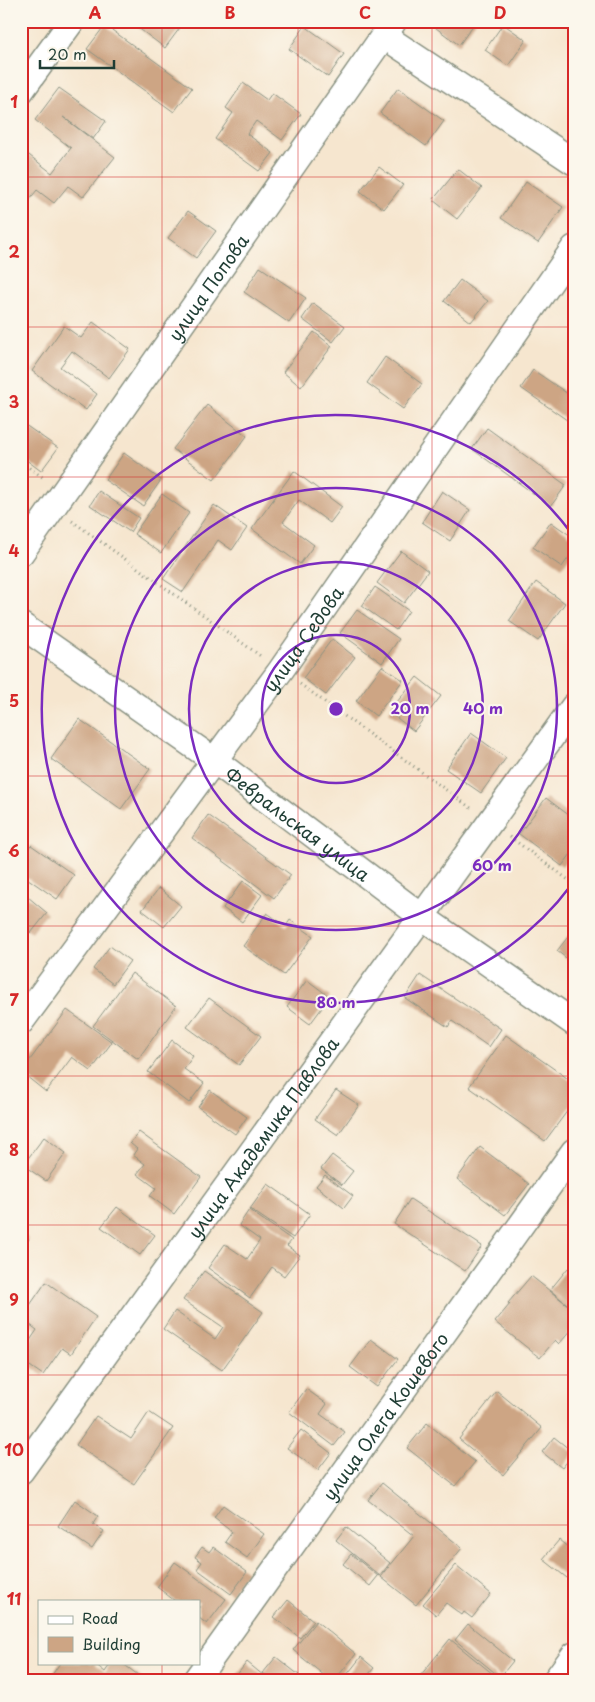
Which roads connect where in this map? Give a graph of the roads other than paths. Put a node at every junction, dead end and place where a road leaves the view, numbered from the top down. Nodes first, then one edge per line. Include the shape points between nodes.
1 (72, 21) edge
2 (389, 28) edge
3 (21, 91) edge
4 (574, 162) edge
5 (574, 248) edge
6 (21, 553) edge
7 (21, 625) edge
8 (574, 706) edge
9 (215, 761) junction
10 (421, 916) junction
11 (21, 1022) edge
12 (574, 1023) edge
13 (574, 1151) edge
14 (21, 1471) edge
15 (574, 1655) edge
16 (194, 1681) edge
17 (555, 1681) edge

1 - 3 street
2 - 4 street
2 - 6 street, улица Попова
5 - 9 street, улица Седова
7 - 9 street, Февральская улица
8 - 10 street, улица Академика Павлова
9 - 10 street, Февральская улица
9 - 11 street, улица Седова
10 - 12 street, Февральская улица
10 - 14 street, улица Академика Павлова
13 - 16 street, улица Олега Кошевого
15 - 17 street

